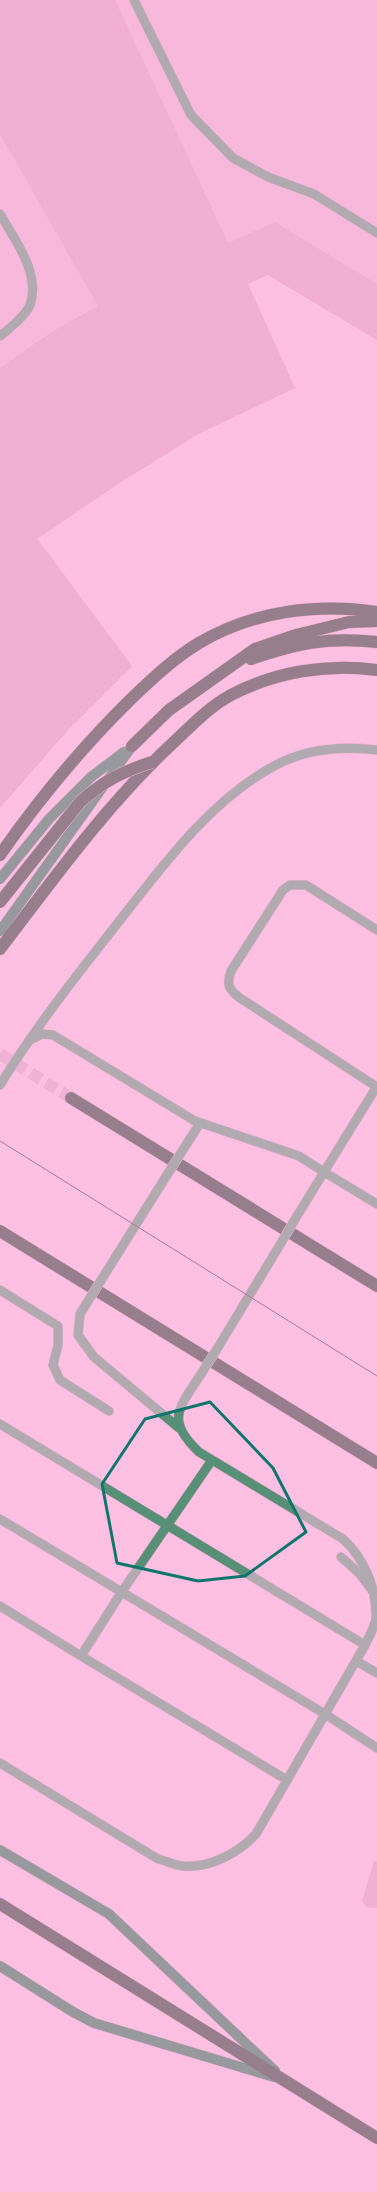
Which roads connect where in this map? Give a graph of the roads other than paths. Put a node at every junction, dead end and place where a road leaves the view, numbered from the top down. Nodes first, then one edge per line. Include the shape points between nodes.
1 (134, 0) edge
2 (0, 214) edge
3 (377, 233) edge
4 (0, 336) edge
5 (377, 612) edge
6 (377, 621) edge
7 (377, 642) edge
8 (235, 664) junction
9 (377, 670) edge
10 (132, 746) junction
11 (377, 750) edge
12 (152, 762) junction
13 (0, 855) edge
14 (0, 878) edge
15 (0, 902) edge
16 (377, 930) edge
17 (0, 931) edge
18 (0, 949) edge
19 (26, 1043) junction
20 (0, 1085) edge
21 (377, 1086) edge
22 (71, 1098) tunnel mouth
23 (200, 1123) junction
24 (324, 1172) junction
25 (377, 1204) edge
26 (0, 1231) edge
27 (377, 1286) edge
28 (0, 1290) edge
29 (109, 1411) dead end
30 (0, 1424) edge
31 (179, 1428) junction
32 (212, 1460) junction
33 (377, 1464) edge
34 (0, 1519) edge
35 (167, 1526) junction
36 (341, 1557) dead end
37 (121, 1593) junction
38 (376, 1596) junction
39 (0, 1606) edge
40 (365, 1645) junction
41 (81, 1656) junction
42 (356, 1661) junction
43 (377, 1673) edge
44 (325, 1714) junction
45 (377, 1748) edge
46 (0, 1763) edge
47 (286, 1780) junction
48 (0, 1850) edge
49 (0, 1904) edge
50 (0, 1966) edge
51 (285, 2080) junction
52 (377, 2138) edge

1 - 3 lane via 191,115 233,158 268,177 314,194
2 - 4 lane via 33,280 30,306 11,328
5 - 13 highway via 347,607 277,613 242,623 199,642 163,668 81,750
6 - 8 highway via 349,622 296,635 255,649
7 - 8 highway via 332,639 309,642
8 - 10 highway via 211,678 174,706
9 - 12 highway via 336,667 279,676 256,684 205,712
10 - 14 street via 85,782 49,819
10 - 17 street
11 - 19 lane via 339,748 303,754 273,766 228,798 162,868 59,996
12 - 15 highway, bridge via 120,773 94,789 80,802
12 - 18 highway via 102,816
16 - 21 lane via 306,885 290,885 279,896 227,981 231,991 240,998
19 - 20 lane
19 - 23 lane via 42,1034 53,1036
21 - 24 lane
22 - 27 highway
23 - 24 lane via 299,1156
23 - 31 lane, bridge via 80,1314 78,1335 94,1357
24 - 25 lane
24 - 31 lane, bridge via 179,1412
26 - 33 highway
28 - 29 lane via 58,1326 58,1345 53,1365 60,1380
30 - 35 lane
31 - 32 lane via 199,1452
32 - 35 lane
32 - 38 lane via 342,1539 357,1552 371,1574
34 - 37 lane
35 - 37 lane
35 - 40 lane
36 - 38 lane via 360,1574
37 - 41 lane
37 - 44 lane
38 - 40 lane via 376,1618
39 - 41 lane
40 - 42 lane
41 - 47 lane
42 - 43 lane
42 - 44 lane
44 - 45 lane
44 - 47 lane
46 - 47 lane via 158,1859 183,1866 203,1864 243,1848 256,1834
48 - 51 street via 110,1914
49 - 51 highway
50 - 51 street via 94,2023
51 - 52 highway

